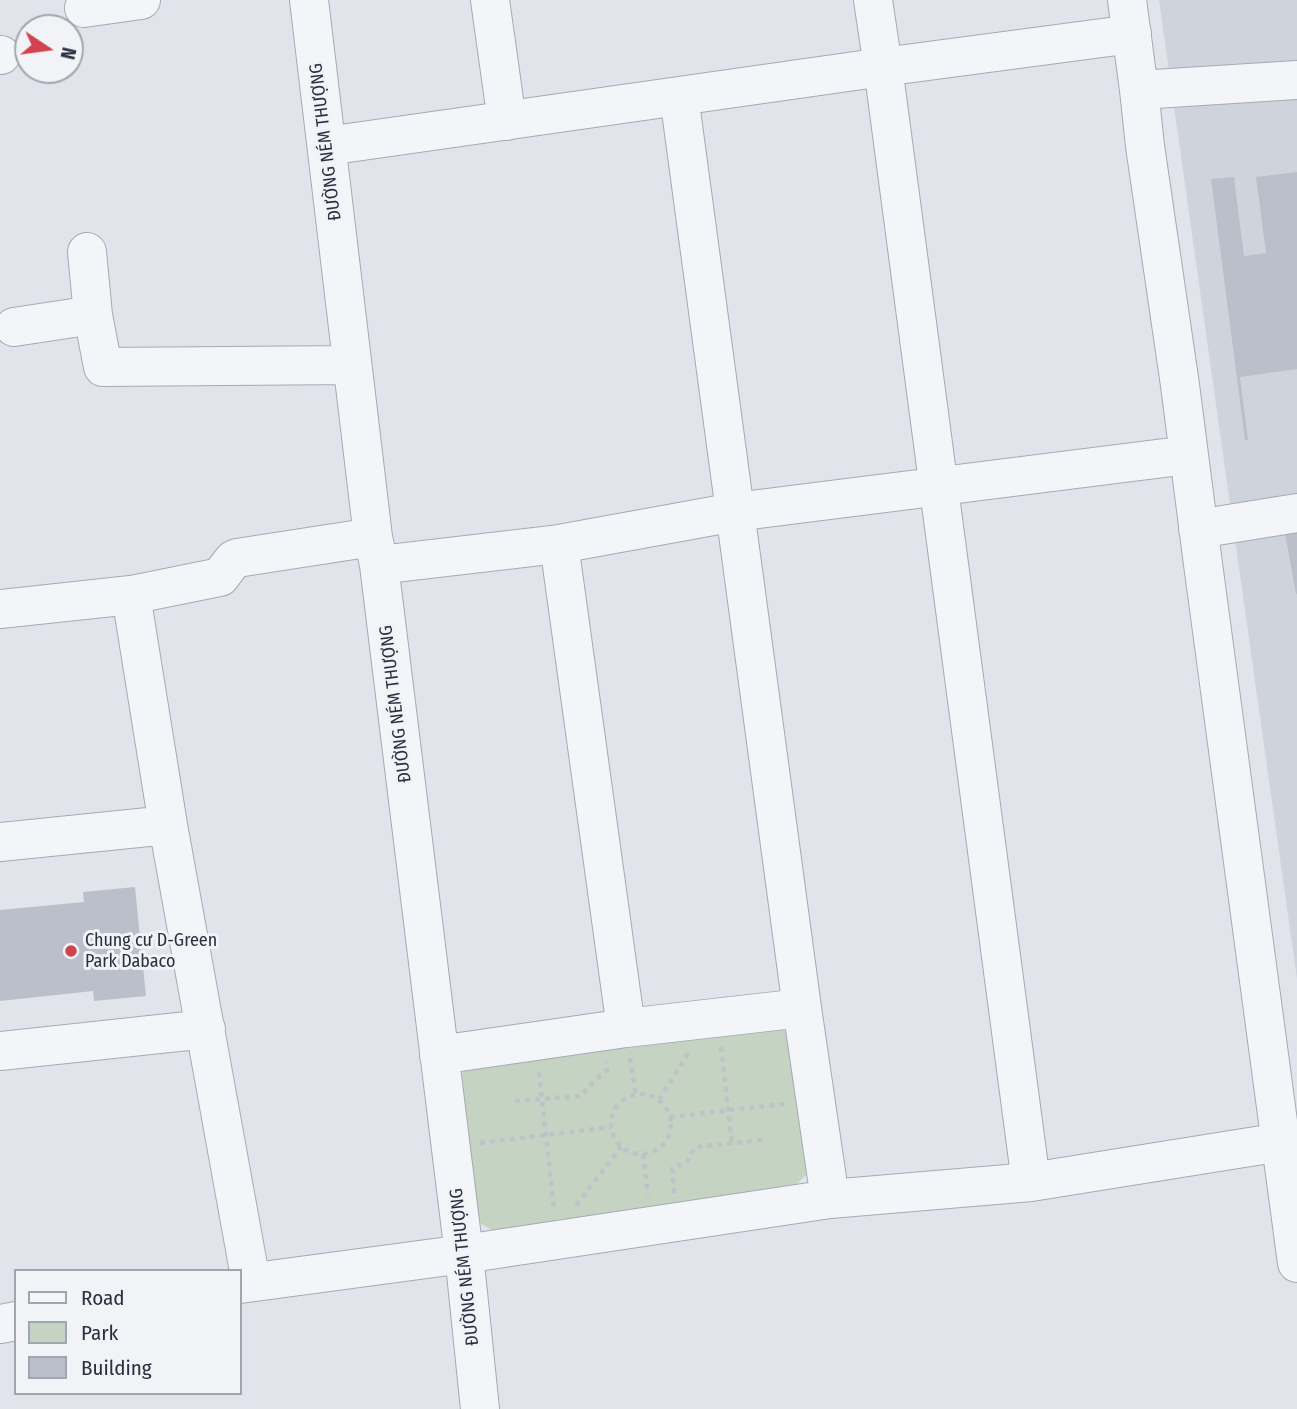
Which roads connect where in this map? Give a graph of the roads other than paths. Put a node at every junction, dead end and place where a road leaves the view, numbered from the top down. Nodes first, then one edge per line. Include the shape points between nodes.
1 (141, 0) edge
2 (309, 0) edge
3 (490, 0) edge
4 (873, 0) edge
5 (84, 8) dead end
6 (1129, 17) edge
7 (883, 67) junction
8 (1297, 80) edge
9 (1139, 90) junction
10 (679, 96) junction
11 (507, 121) junction
12 (327, 146) junction
13 (88, 252) dead end
14 (93, 315) junction
15 (15, 327) dead end
16 (352, 365) junction
17 (1188, 455) junction
18 (939, 486) junction
19 (735, 512) junction
20 (1297, 513) edge
21 (1198, 529) junction
22 (559, 544) junction
23 (376, 551) junction
24 (131, 595) junction
25 (0, 609) edge
26 (169, 825) junction
27 (0, 842) edge
28 (802, 1008) junction
29 (206, 1030) junction
30 (620, 1047) junction
31 (0, 1051) edge
32 (439, 1055) junction
33 (1281, 1142) junction
34 (1031, 1182) junction
35 (830, 1199) junction
36 (464, 1254) junction
37 (1297, 1263) edge
38 (245, 1283) edge
39 (480, 1409) edge

1 - 5 street
2 - 12 street, ĐƯỜNG NÉM THƯỢNG
3 - 11 street
4 - 7 street
6 - 7 street
6 - 9 street
7 - 10 street
7 - 18 street
8 - 9 street
9 - 17 street
10 - 11 street
10 - 19 street
11 - 12 street
12 - 16 street, ĐƯỜNG NÉM THƯỢNG
13 - 14 street
14 - 15 street
14 - 16 street via 103,366
16 - 23 street, ĐƯỜNG NÉM THƯỢNG
17 - 18 street
17 - 21 street
18 - 19 street
18 - 34 street
19 - 22 street
19 - 28 street
20 - 21 street
21 - 33 street
22 - 23 street
22 - 30 street
23 - 24 street via 237,558 220,578
23 - 32 street, ĐƯỜNG NÉM THƯỢNG
24 - 25 street
24 - 26 street
26 - 27 street
26 - 29 street
28 - 30 street
28 - 35 street
29 - 31 street
29 - 38 street
30 - 32 street
32 - 36 street, ĐƯỜNG NÉM THƯỢNG
33 - 34 street
33 - 37 street
34 - 35 street
35 - 36 street
36 - 38 street
36 - 39 street, ĐƯỜNG NÉM THƯỢNG

